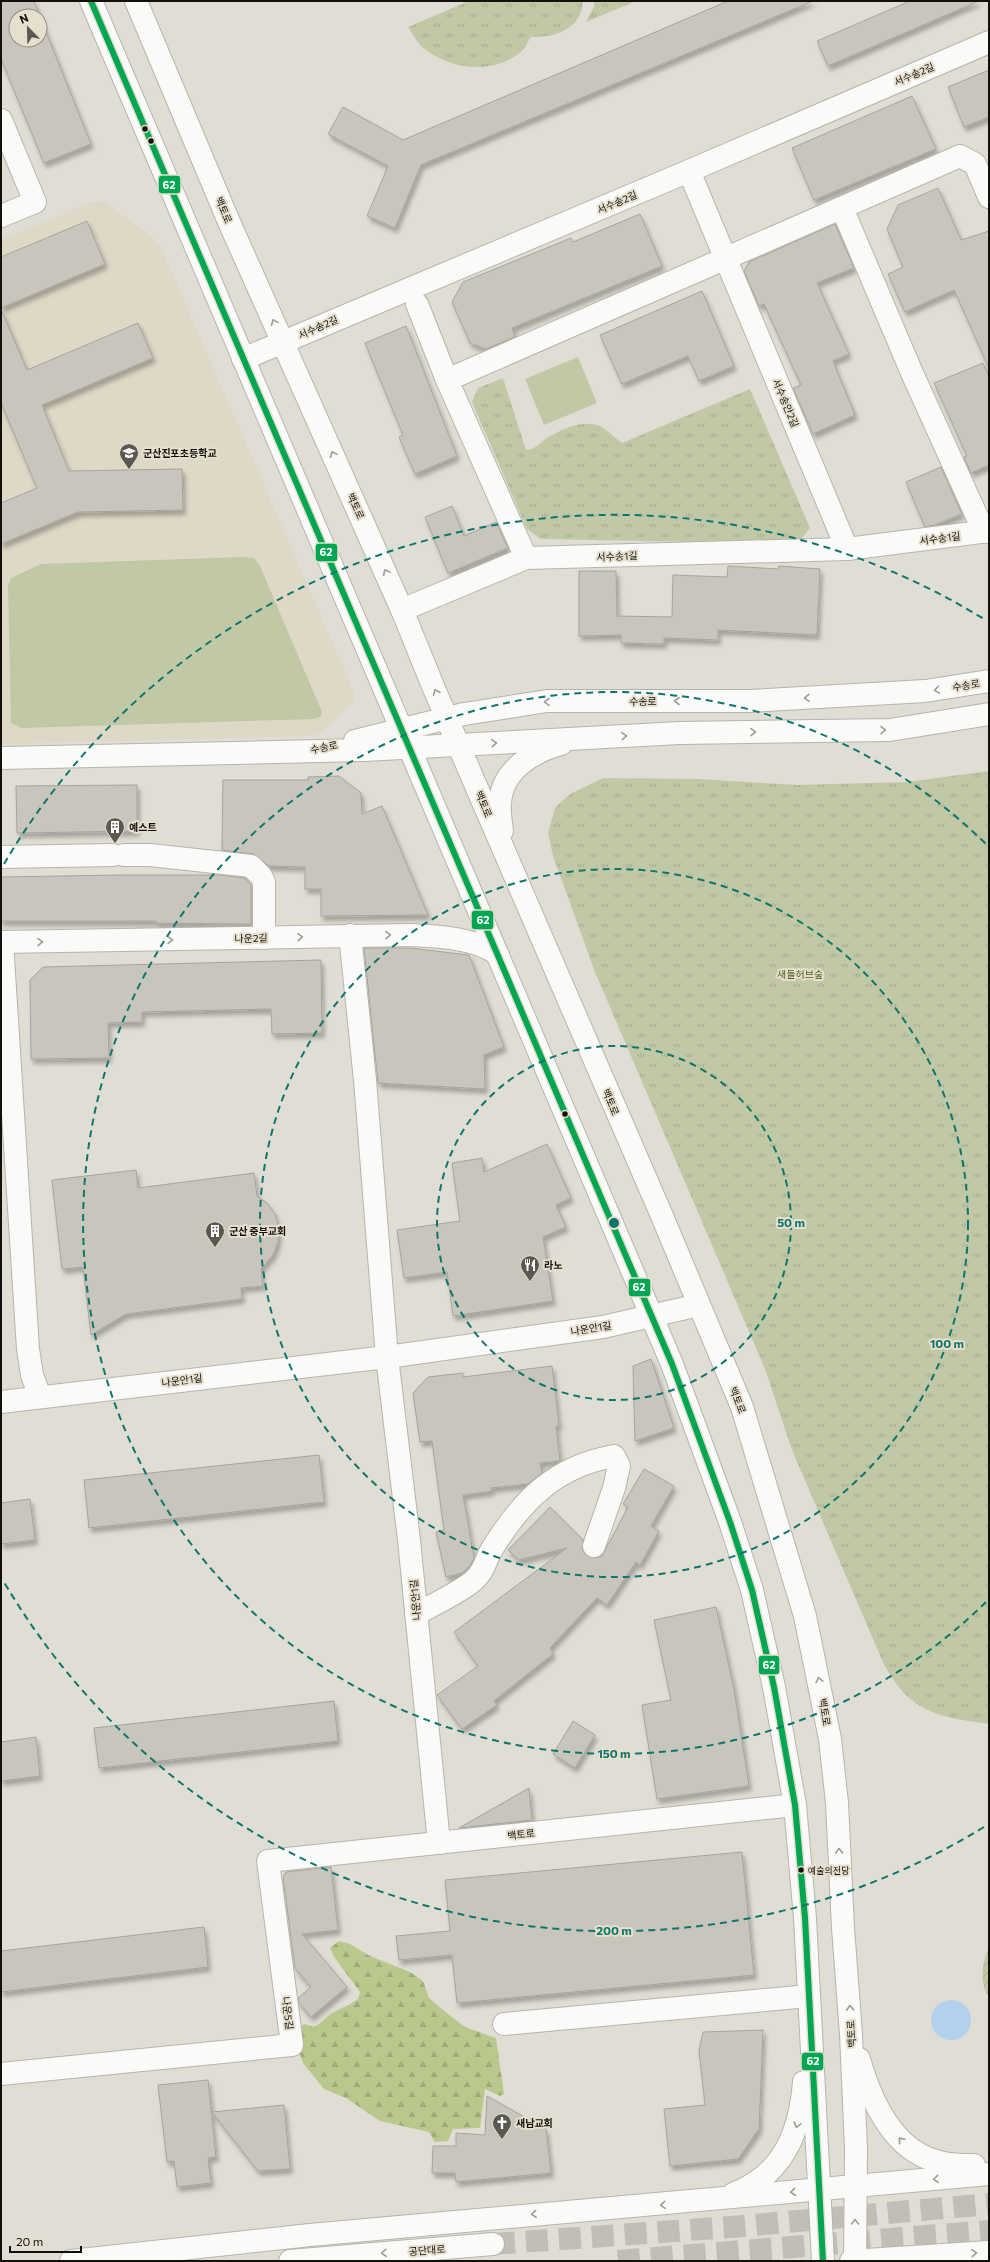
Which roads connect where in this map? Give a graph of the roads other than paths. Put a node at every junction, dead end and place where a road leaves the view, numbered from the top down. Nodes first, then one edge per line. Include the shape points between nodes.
1 (90, 1) edge
2 (136, 1) edge
3 (989, 42) edge
4 (1, 120) edge
5 (689, 171) junction
6 (989, 197) edge
7 (842, 208) junction
8 (1, 216) edge
9 (726, 257) junction
10 (417, 304) dead end
11 (283, 342) junction
12 (243, 359) junction
13 (447, 380) junction
14 (987, 531) edge
15 (847, 549) junction
16 (526, 558) junction
17 (402, 610) junction
18 (989, 681) edge
19 (989, 714) edge
20 (448, 718) junction
21 (600, 737) junction
22 (405, 739) junction
23 (459, 745) junction
24 (1, 758) edge
25 (504, 852) junction
26 (1, 857) edge
27 (350, 936) junction
28 (264, 938) junction
29 (2, 942) edge
30 (498, 955) junction
31 (700, 1306) junction
32 (652, 1317) junction
33 (387, 1357) junction
34 (40, 1397) junction
35 (1, 1402) edge
36 (594, 1546) dead end
37 (416, 1614) junction
38 (795, 1805) junction
39 (439, 1843) junction
40 (809, 2006) junction
41 (504, 2024) dead end
42 (852, 2034) junction
43 (1, 2074) edge
44 (989, 2166) edge
45 (989, 2174) edge
46 (856, 2185) junction
47 (819, 2189) junction
48 (716, 2200) junction
49 (492, 2244) tunnel mouth
50 (989, 2252) edge
51 (71, 2261) edge
52 (290, 2261) edge
53 (823, 2261) edge
54 (851, 2261) edge
55 (855, 2261) edge

1 - 12 street
11 -> 2 street, 백토로 via 229,222
3 - 5 street, 서수송2길
4 - 8 street via 35,202
5 - 9 street, 서수송안2길
5 - 11 street, 서수송2길
6 - 7 street via 975,164 960,156
7 - 9 street
7 - 14 street, 서수송1길 via 912,373
9 - 13 street
9 - 15 street, 서수송안2길
10 - 13 street
11 - 12 street, 서수송2길
17 -> 11 street, 백토로
12 - 22 street
13 - 16 street
14 - 15 street, 서수송1길
15 - 16 street, 서수송1길
16 - 17 street
20 -> 17 street, 백토로
18 -> 20 street, 수송로 via 924,691 750,701 547,702
21 -> 19 street, 수송로 via 890,730
20 - 22 street, 수송로
20 - 23 street, 백토로
23 -> 21 street, 수송로
21 - 25 street via 556,745 526,759 509,773 500,803
22 - 23 street, 수송로
22 - 24 street, 수송로 via 301,752
22 - 30 street
23 - 25 street, 백토로
25 - 31 street, 백토로
26 - 28 street via 150,855 251,866 264,882
28 -> 27 street, 나운2길
27 -> 30 street, 나운2길 via 410,935 456,939 480,946
27 - 33 street via 365,1080
29 -> 28 street, 나운2길
29 - 34 street via 28,1349 32,1375
30 - 32 street
31 - 32 street, 나운안1길
42 -> 31 street, 백토로 via 843,1928 837,1803 822,1694 805,1616 742,1408
32 - 33 street, 나운안1길 via 603,1327
32 - 38 street via 730,1522 752,1590 774,1687
33 - 34 street, 나운안1길
33 - 37 street, 나운안1길
34 - 35 street, 나운안1길
36 - 37 street via 619,1466 614,1456 578,1467 537,1490 503,1532 476,1579
37 - 39 street, 나운안1길
38 - 39 street, 백토로
38 - 40 street via 805,1918
39 - 43 street, 나운5길 via 268,1862 292,2045
40 - 41 street
40 - 47 street
40 -> 48 street via 803,2096 797,2128 774,2166 760,2179 743,2190
44 -> 42 street via 940,2162 905,2146 889,2126 876,2102 862,2071
42 - 46 street, 백토로
45 -> 46 street
46 - 47 street
55 -> 46 street, 백토로
47 -> 48 street
47 - 53 street
48 -> 51 street via 318,2235
49 -> 52 street, 공단대로
55 -> 50 street
54 - 55 street

